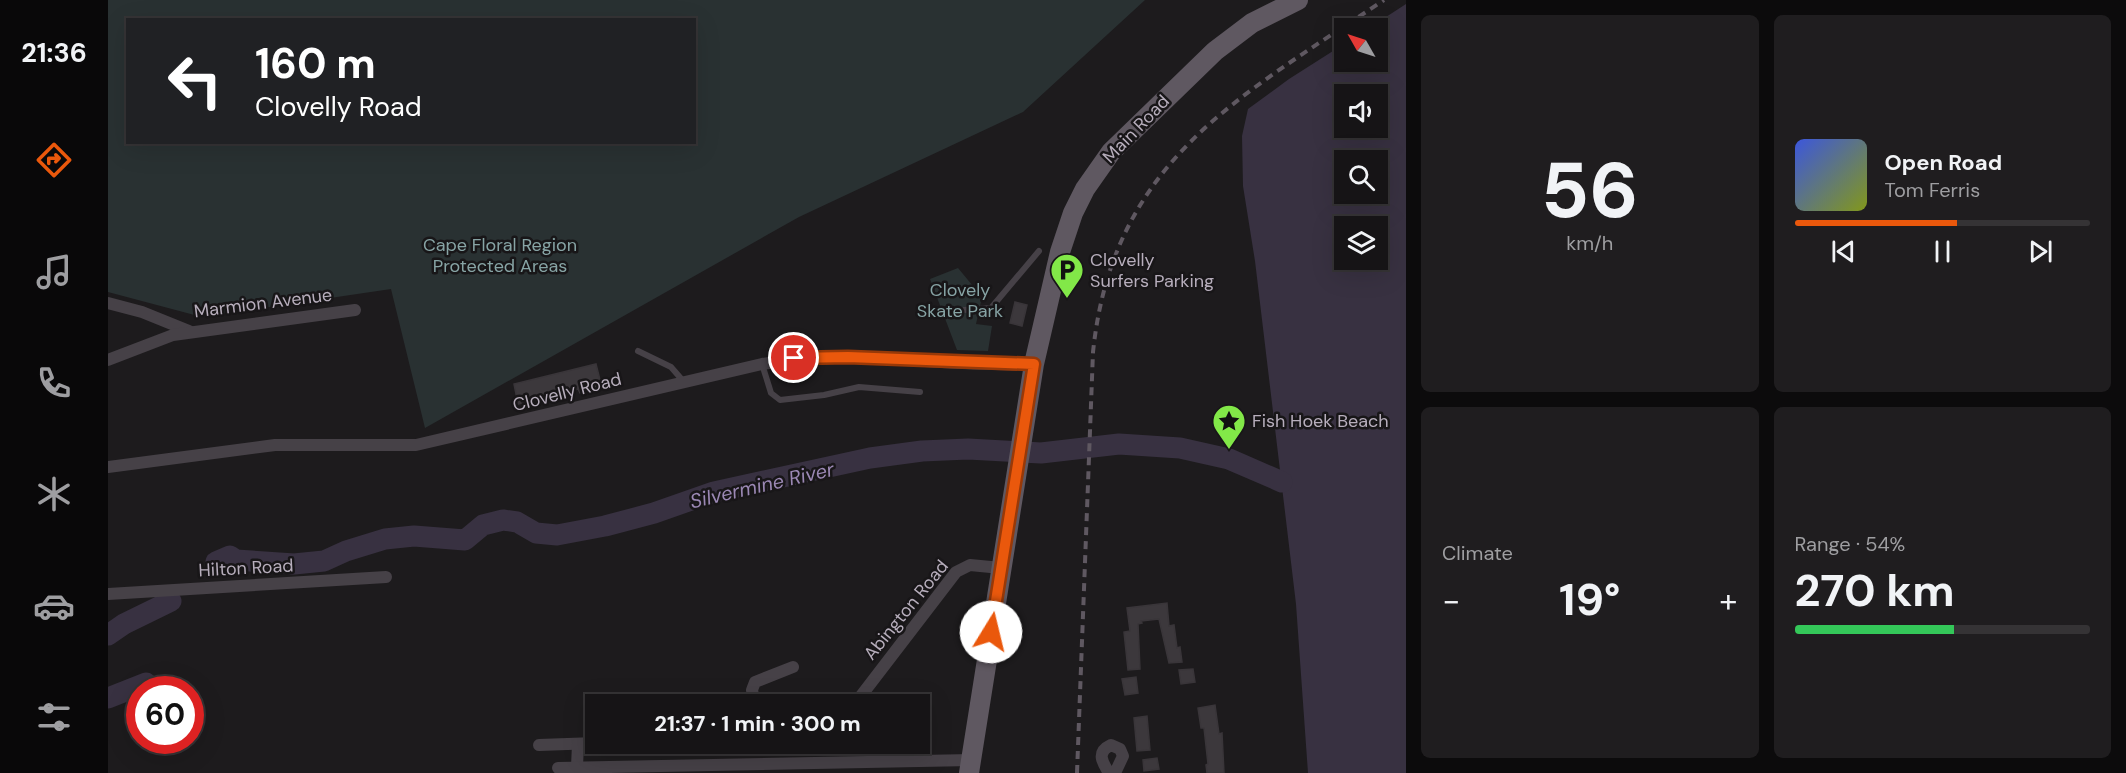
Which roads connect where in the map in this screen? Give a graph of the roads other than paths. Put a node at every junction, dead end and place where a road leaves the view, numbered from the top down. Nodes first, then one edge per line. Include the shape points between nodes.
1 (1298, 0) edge
2 (1039, 251) dead end
3 (108, 303) edge
4 (355, 310) dead end
5 (964, 310) dead end
6 (189, 332) junction
7 (638, 351) dead end
8 (108, 360) edge
9 (762, 364) junction
10 (1034, 364) junction
11 (685, 382) junction
12 (920, 392) dead end
13 (108, 467) edge
14 (1001, 568) junction
15 (386, 578) dead end
16 (108, 594) edge
17 (793, 667) dead end
18 (753, 694) edge
19 (862, 694) edge
20 (578, 744) junction
21 (585, 744) edge
22 (539, 745) dead end
23 (971, 766) edge
24 (577, 767) junction
25 (558, 768) dead end
26 (801, 768) edge
27 (1109, 773) edge
28 (1114, 773) edge

1 - 10 main road, Main Road via 1232,36 1131,131 1098,169 1067,228
2 - 5 lane via 991,308
3 - 6 street, Marmion Avenue
4 - 6 street, Marmion Avenue
6 - 8 street via 170,335
7 - 11 lane via 672,367
9 - 10 street, Clovelly Road via 807,357
9 - 11 street, Clovelly Road
9 - 12 lane via 771,393 780,400 859,387
10 - 14 main road, Main Road
11 - 13 street, Clovelly Road via 416,445 275,445
14 - 19 street, Abington Road via 970,565 956,572
14 - 23 main road, Main Road
15 - 16 street, Hilton Road
17 - 18 street via 755,682
20 - 21 street
20 - 22 street
20 - 24 street
23 - 26 street
24 - 25 street
24 - 26 street
27 - 28 street via 1101,755 1111,745 1120,749 1123,756

